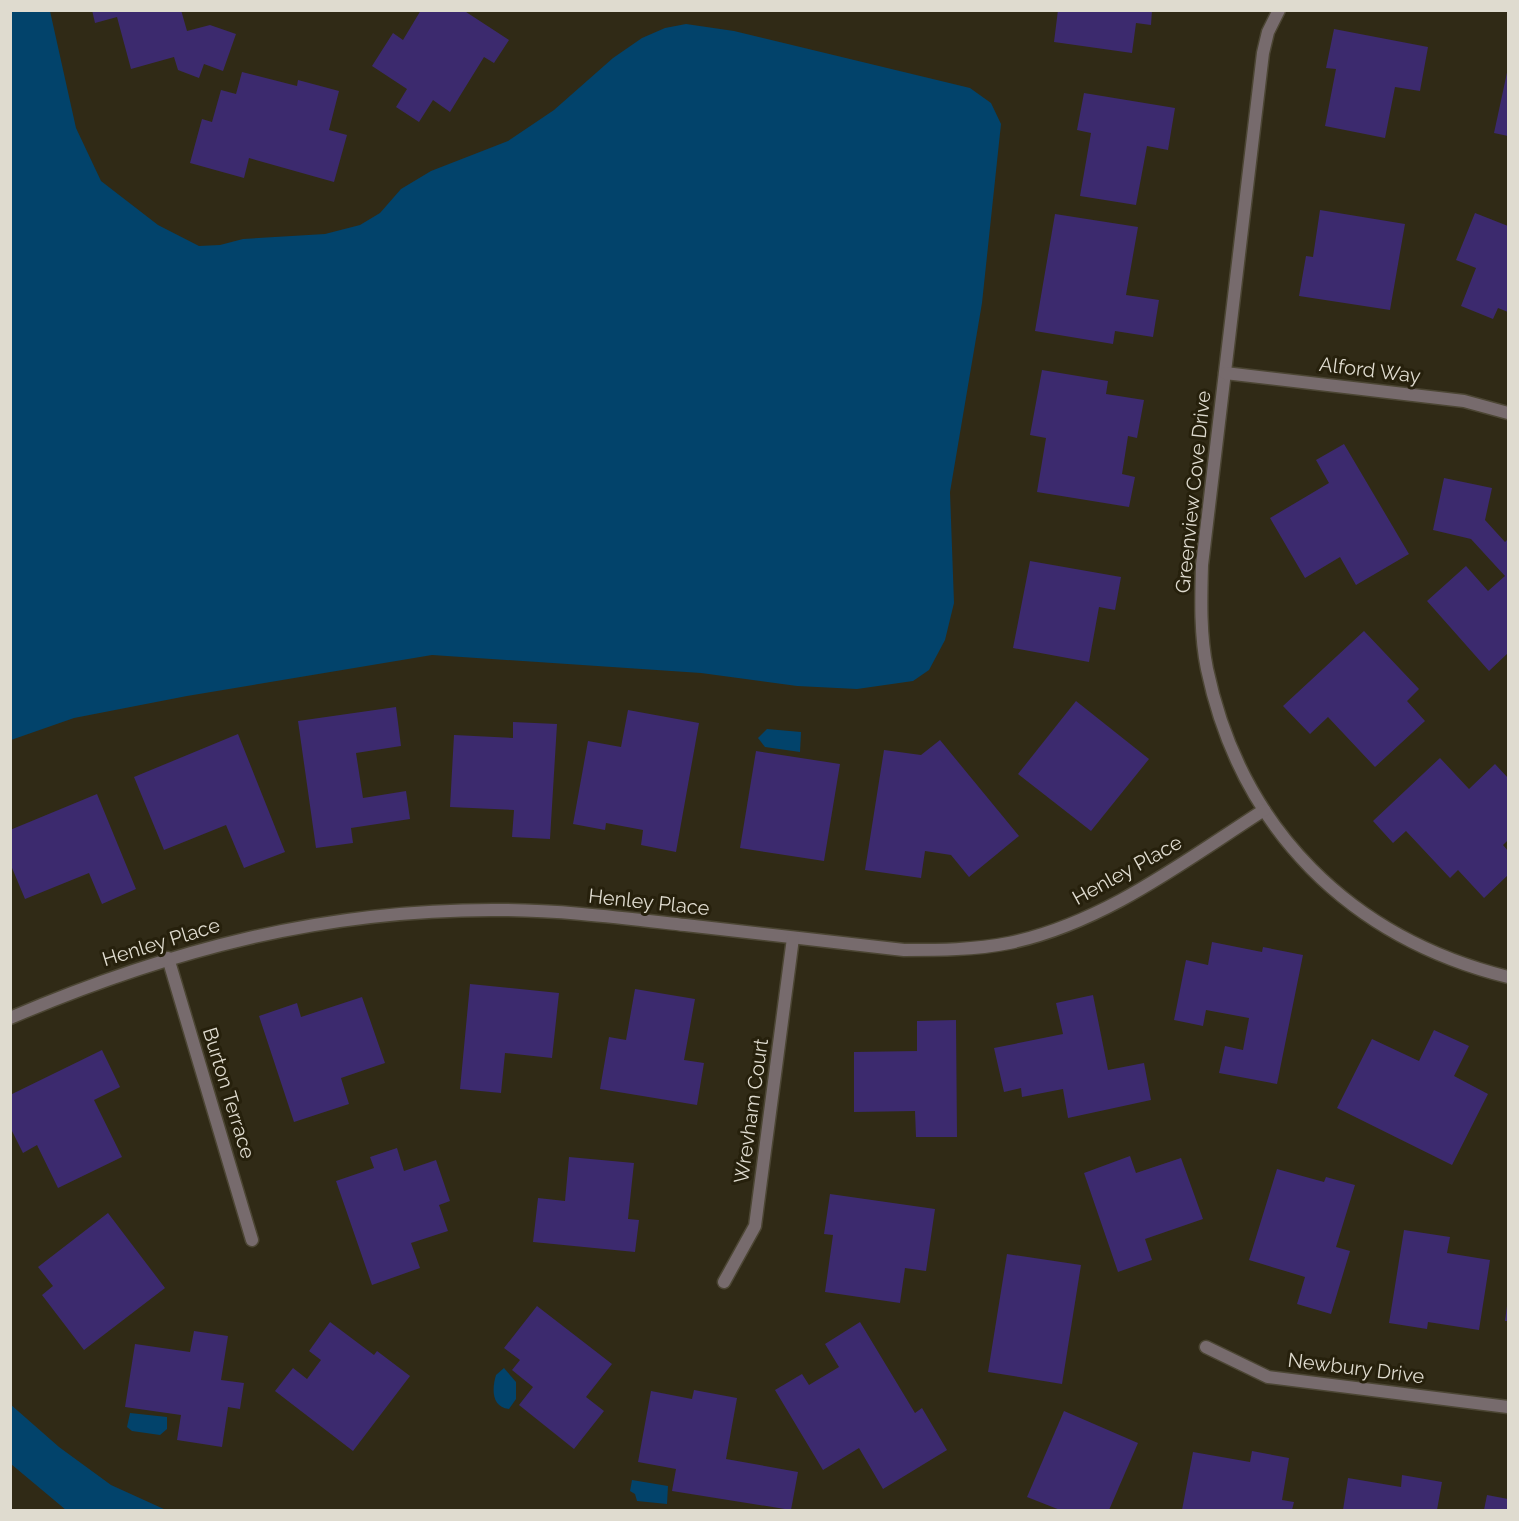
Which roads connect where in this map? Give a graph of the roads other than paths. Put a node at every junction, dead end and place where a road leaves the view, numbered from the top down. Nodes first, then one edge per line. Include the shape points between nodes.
1 (1279, 10) edge
2 (1225, 373) junction
3 (1509, 413) edge
4 (1264, 810) junction
5 (794, 938) junction
6 (168, 958) junction
7 (1509, 977) edge
8 (10, 1018) edge
9 (252, 1240) dead end
10 (724, 1282) dead end
11 (1206, 1347) dead end
12 (1509, 1407) edge

1 - 2 street, Greenview Cove Drive via 1263,54
2 - 3 street, Alford Way via 1464,401
2 - 4 street, Greenview Cove Drive via 1202,565 1201,616 1207,667 1219,717
4 - 5 street, Henley Place via 1108,908 1009,943 957,950 903,950
4 - 7 street, Greenview Cove Drive via 1299,856 1376,923 1431,952
5 - 6 street, Henley Place via 586,914 498,910 410,913 322,923
5 - 10 street, Wrevham Court via 755,1226
6 - 8 street, Henley Place via 84,986
6 - 9 street, Burton Terrace
11 - 12 street, Newbury Drive via 1268,1377

